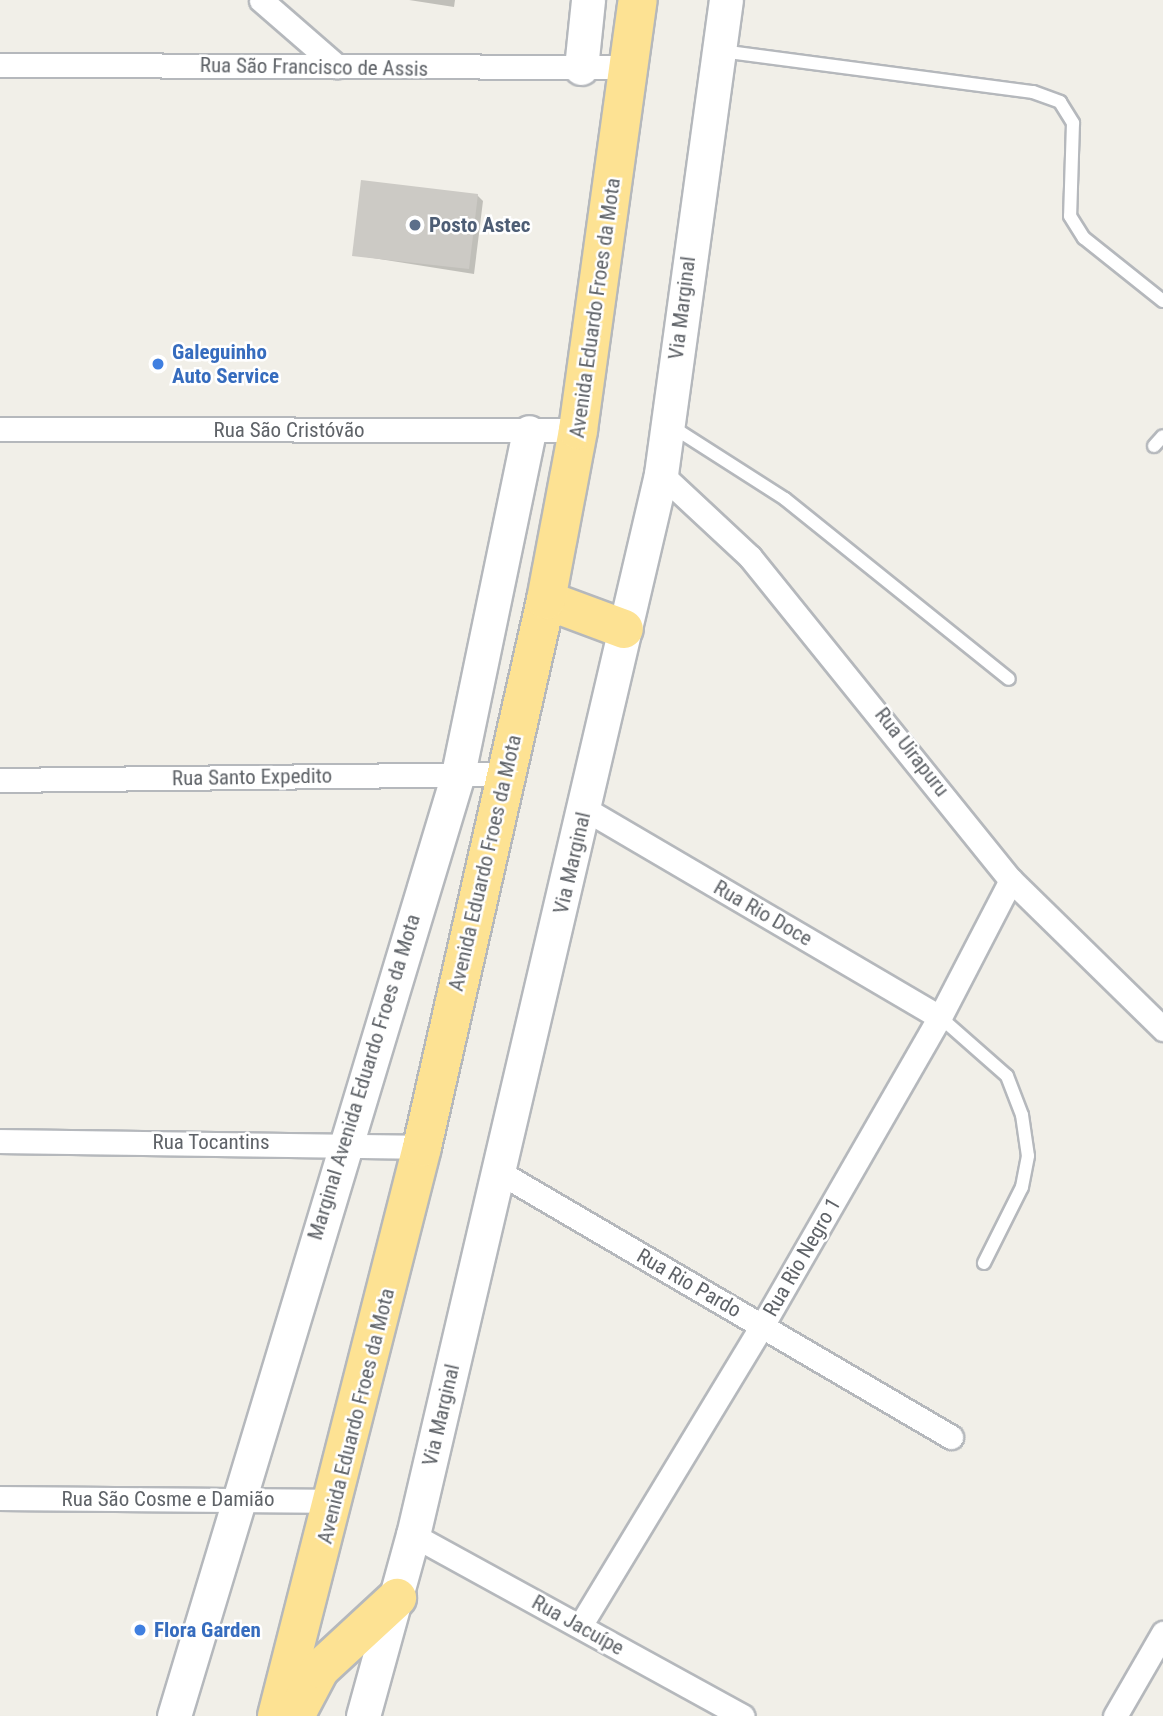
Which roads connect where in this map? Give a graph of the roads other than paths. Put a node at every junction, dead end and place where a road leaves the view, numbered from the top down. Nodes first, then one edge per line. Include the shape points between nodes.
1 (261, 0) edge
2 (588, 0) edge
3 (638, 0) edge
4 (726, 0) edge
5 (720, 51) junction
6 (0, 65) edge
7 (337, 65) junction
8 (628, 67) junction
9 (581, 68) junction
10 (1163, 301) edge
11 (667, 424) junction
12 (0, 429) edge
13 (578, 430) junction
14 (529, 432) junction
15 (661, 474) junction
16 (546, 600) junction
17 (624, 629) junction
18 (1009, 679) dead end
19 (458, 774) junction
20 (504, 774) junction
21 (0, 780) edge
22 (585, 809) junction
23 (1011, 880) junction
24 (940, 1017) junction
25 (1163, 1029) edge
26 (0, 1142) edge
27 (342, 1143) junction
28 (422, 1147) junction
29 (499, 1172) junction
30 (984, 1263) dead end
31 (762, 1326) junction
32 (951, 1437) dead end
33 (0, 1498) edge
34 (237, 1499) junction
35 (337, 1501) junction
36 (413, 1535) junction
37 (397, 1598) junction
38 (580, 1626) junction
39 (1163, 1633) edge
40 (174, 1716) edge
41 (277, 1716) edge
42 (295, 1716) edge
43 (363, 1716) edge
44 (742, 1716) edge
45 (1115, 1716) edge

1 - 7 street
2 - 9 street
3 - 8 highway, Avenida Eduardo Froes da Mota
4 - 5 street, Via Marginal
5 - 10 lane via 1033,92 1060,103 1073,123 1070,216 1084,238
5 - 11 street, Via Marginal
6 - 7 street, Rua São Francisco de Assis
7 - 9 street, Rua São Francisco de Assis
8 - 9 street, Rua São Francisco de Assis
8 - 13 highway, Avenida Eduardo Froes da Mota
11 - 15 street, Via Marginal
11 - 18 lane via 785,499
12 - 14 street, Rua São Cristóvão
13 - 14 street, Rua São Cristóvão
13 - 16 highway, Avenida Eduardo Froes da Mota
14 - 19 street, Marginal Avenida Eduardo Froes da Mota
15 - 17 street, Via Marginal
15 - 23 street, Rua Uirapuru via 750,557
16 - 17 highway
16 - 20 highway, Avenida Eduardo Froes da Mota
17 - 22 street, Via Marginal
19 - 20 street, Rua Santo Expedito
19 - 21 street, Rua Santo Expedito
19 - 27 street, Marginal Avenida Eduardo Froes da Mota
20 - 28 highway, Avenida Eduardo Froes da Mota
22 - 24 street, Rua Rio Doce
22 - 29 street, Via Marginal
23 - 24 street, Rua Rio Negro 1
23 - 25 street, Rua Uirapuru
24 - 30 lane via 1007,1076 1022,1115 1028,1156 1022,1187
24 - 31 street, Rua Rio Negro 1
26 - 27 street, Rua Tocantins
27 - 28 street, Rua Tocantins
27 - 34 street, Marginal Avenida Eduardo Froes da Mota
28 - 35 highway, Avenida Eduardo Froes da Mota
29 - 31 street, Rua Rio Pardo
29 - 36 street, Via Marginal
31 - 32 street, Rua Rio Pardo
31 - 38 street, Rua Rio Negro 1
33 - 34 street, Rua São Cosme e Damião
34 - 35 street, Rua São Cosme e Damião
34 - 40 street, Marginal Avenida Eduardo Froes da Mota
35 - 41 highway, Avenida Eduardo Froes da Mota
36 - 37 street, Via Marginal
36 - 38 street, Rua Jacuípe
37 - 42 highway via 320,1669
37 - 43 street, Via Marginal
38 - 44 street, Rua Jacuípe
39 - 45 street

